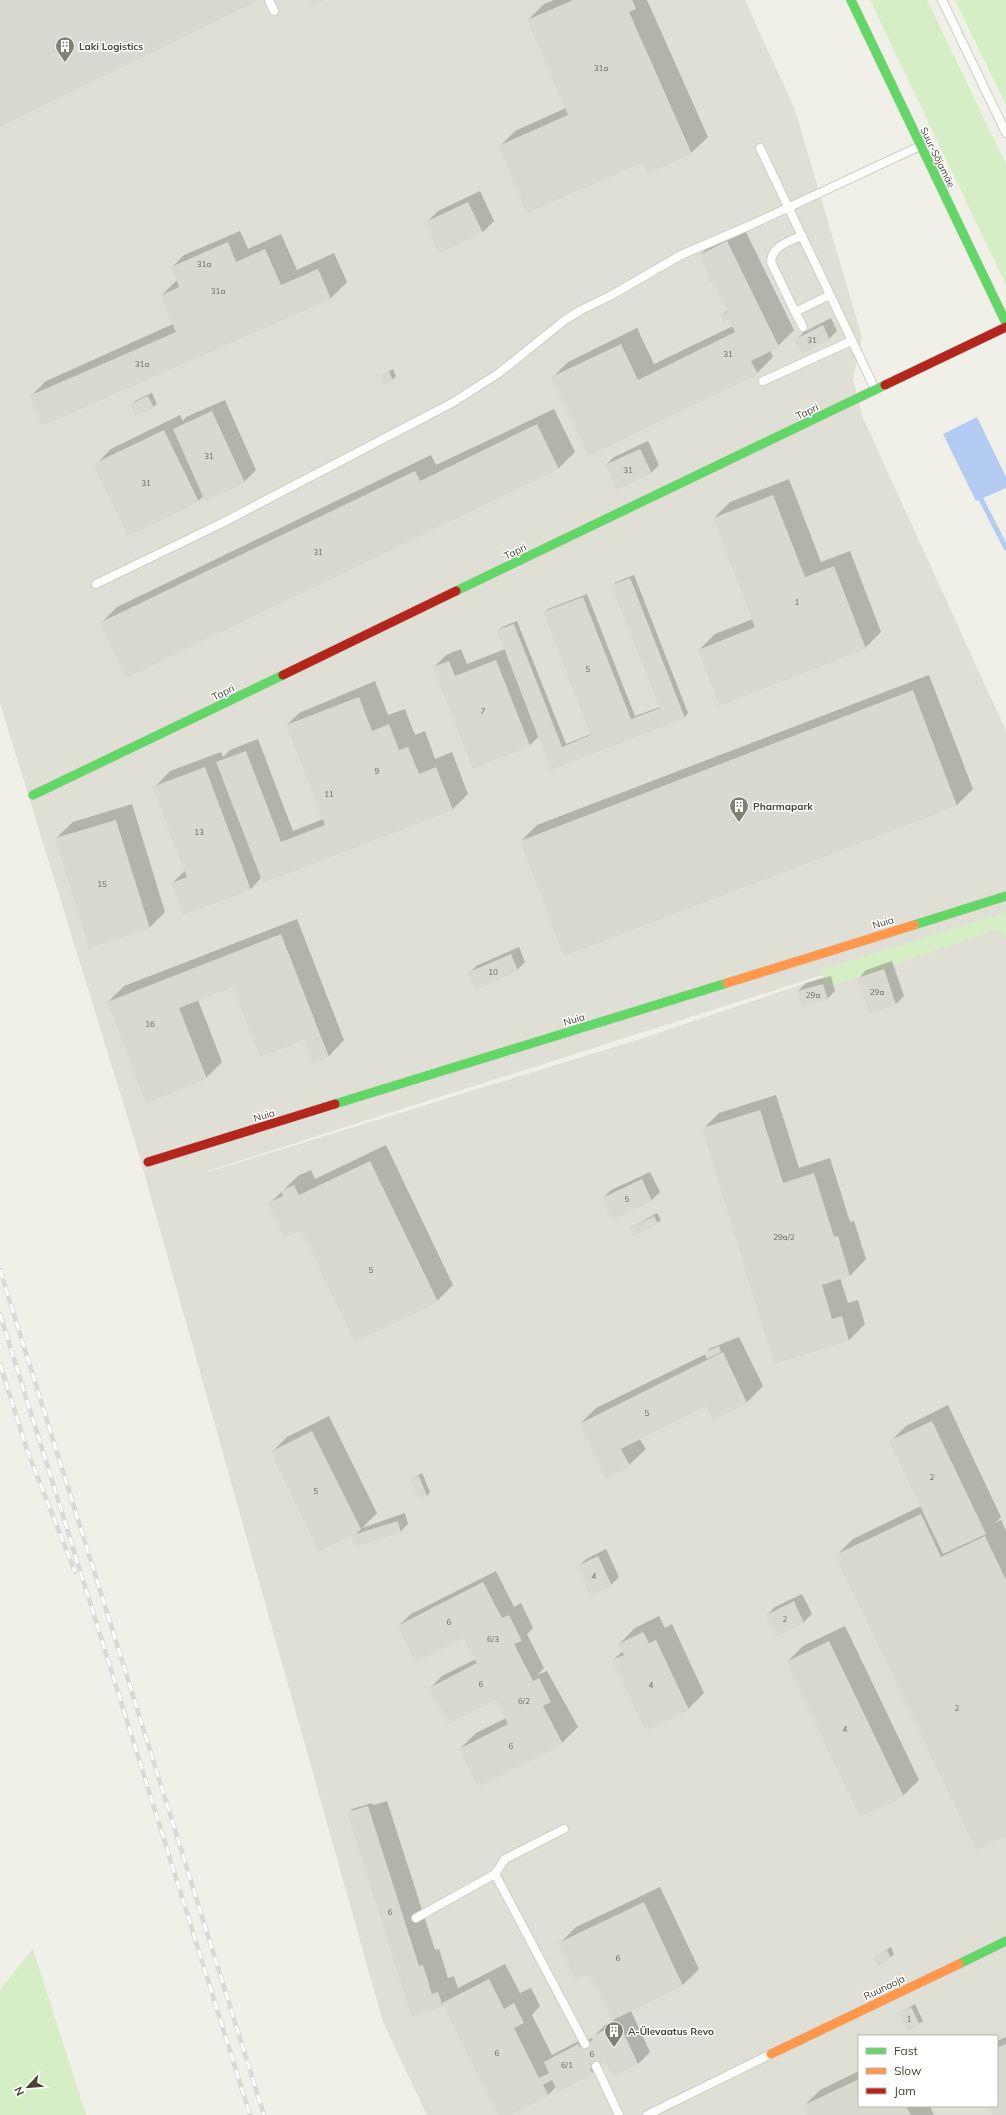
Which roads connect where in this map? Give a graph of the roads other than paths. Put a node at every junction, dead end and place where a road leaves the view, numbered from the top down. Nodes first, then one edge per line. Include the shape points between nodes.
1 (269, 0) edge
2 (851, 0) edge
3 (942, 0) edge
4 (274, 11) dead end
5 (1006, 133) edge
6 (921, 146) junction
7 (760, 148) dead end
8 (788, 208) junction
9 (801, 236) junction
10 (830, 295) junction
11 (795, 312) junction
12 (1006, 323) edge
13 (803, 327) dead end
14 (1006, 327) edge
15 (851, 341) junction
16 (763, 381) dead end
17 (876, 390) junction
18 (96, 584) dead end
19 (33, 795) dead end
20 (1006, 896) edge
21 (148, 1162) dead end
22 (564, 1829) dead end
23 (495, 1874) junction
24 (416, 1918) dead end
25 (1006, 1941) edge
26 (584, 2044) dead end
27 (771, 2054) joint
28 (596, 2066) dead end
29 (619, 2115) edge
30 (647, 2115) edge

1 - 4 lane
2 - 6 street, Suur-Sõjamäe
3 - 5 lane
6 - 8 lane
6 - 12 street, Suur-Sõjamäe
7 - 8 lane
8 - 9 lane
8 - 18 lane via 681,254 581,310 499,373 445,407 220,524
9 - 10 lane
9 - 11 lane via 778,247 772,254 771,262
10 - 11 lane
10 - 15 lane
11 - 13 lane
14 - 17 street, Tapri
15 - 16 lane
15 - 17 lane
17 - 19 street, Tapri
20 - 21 street, Nuia
22 - 23 lane via 505,1859
23 - 24 lane
23 - 26 lane
25 - 27 street, Ruunaoja
27 - 30 lane
28 - 29 lane

